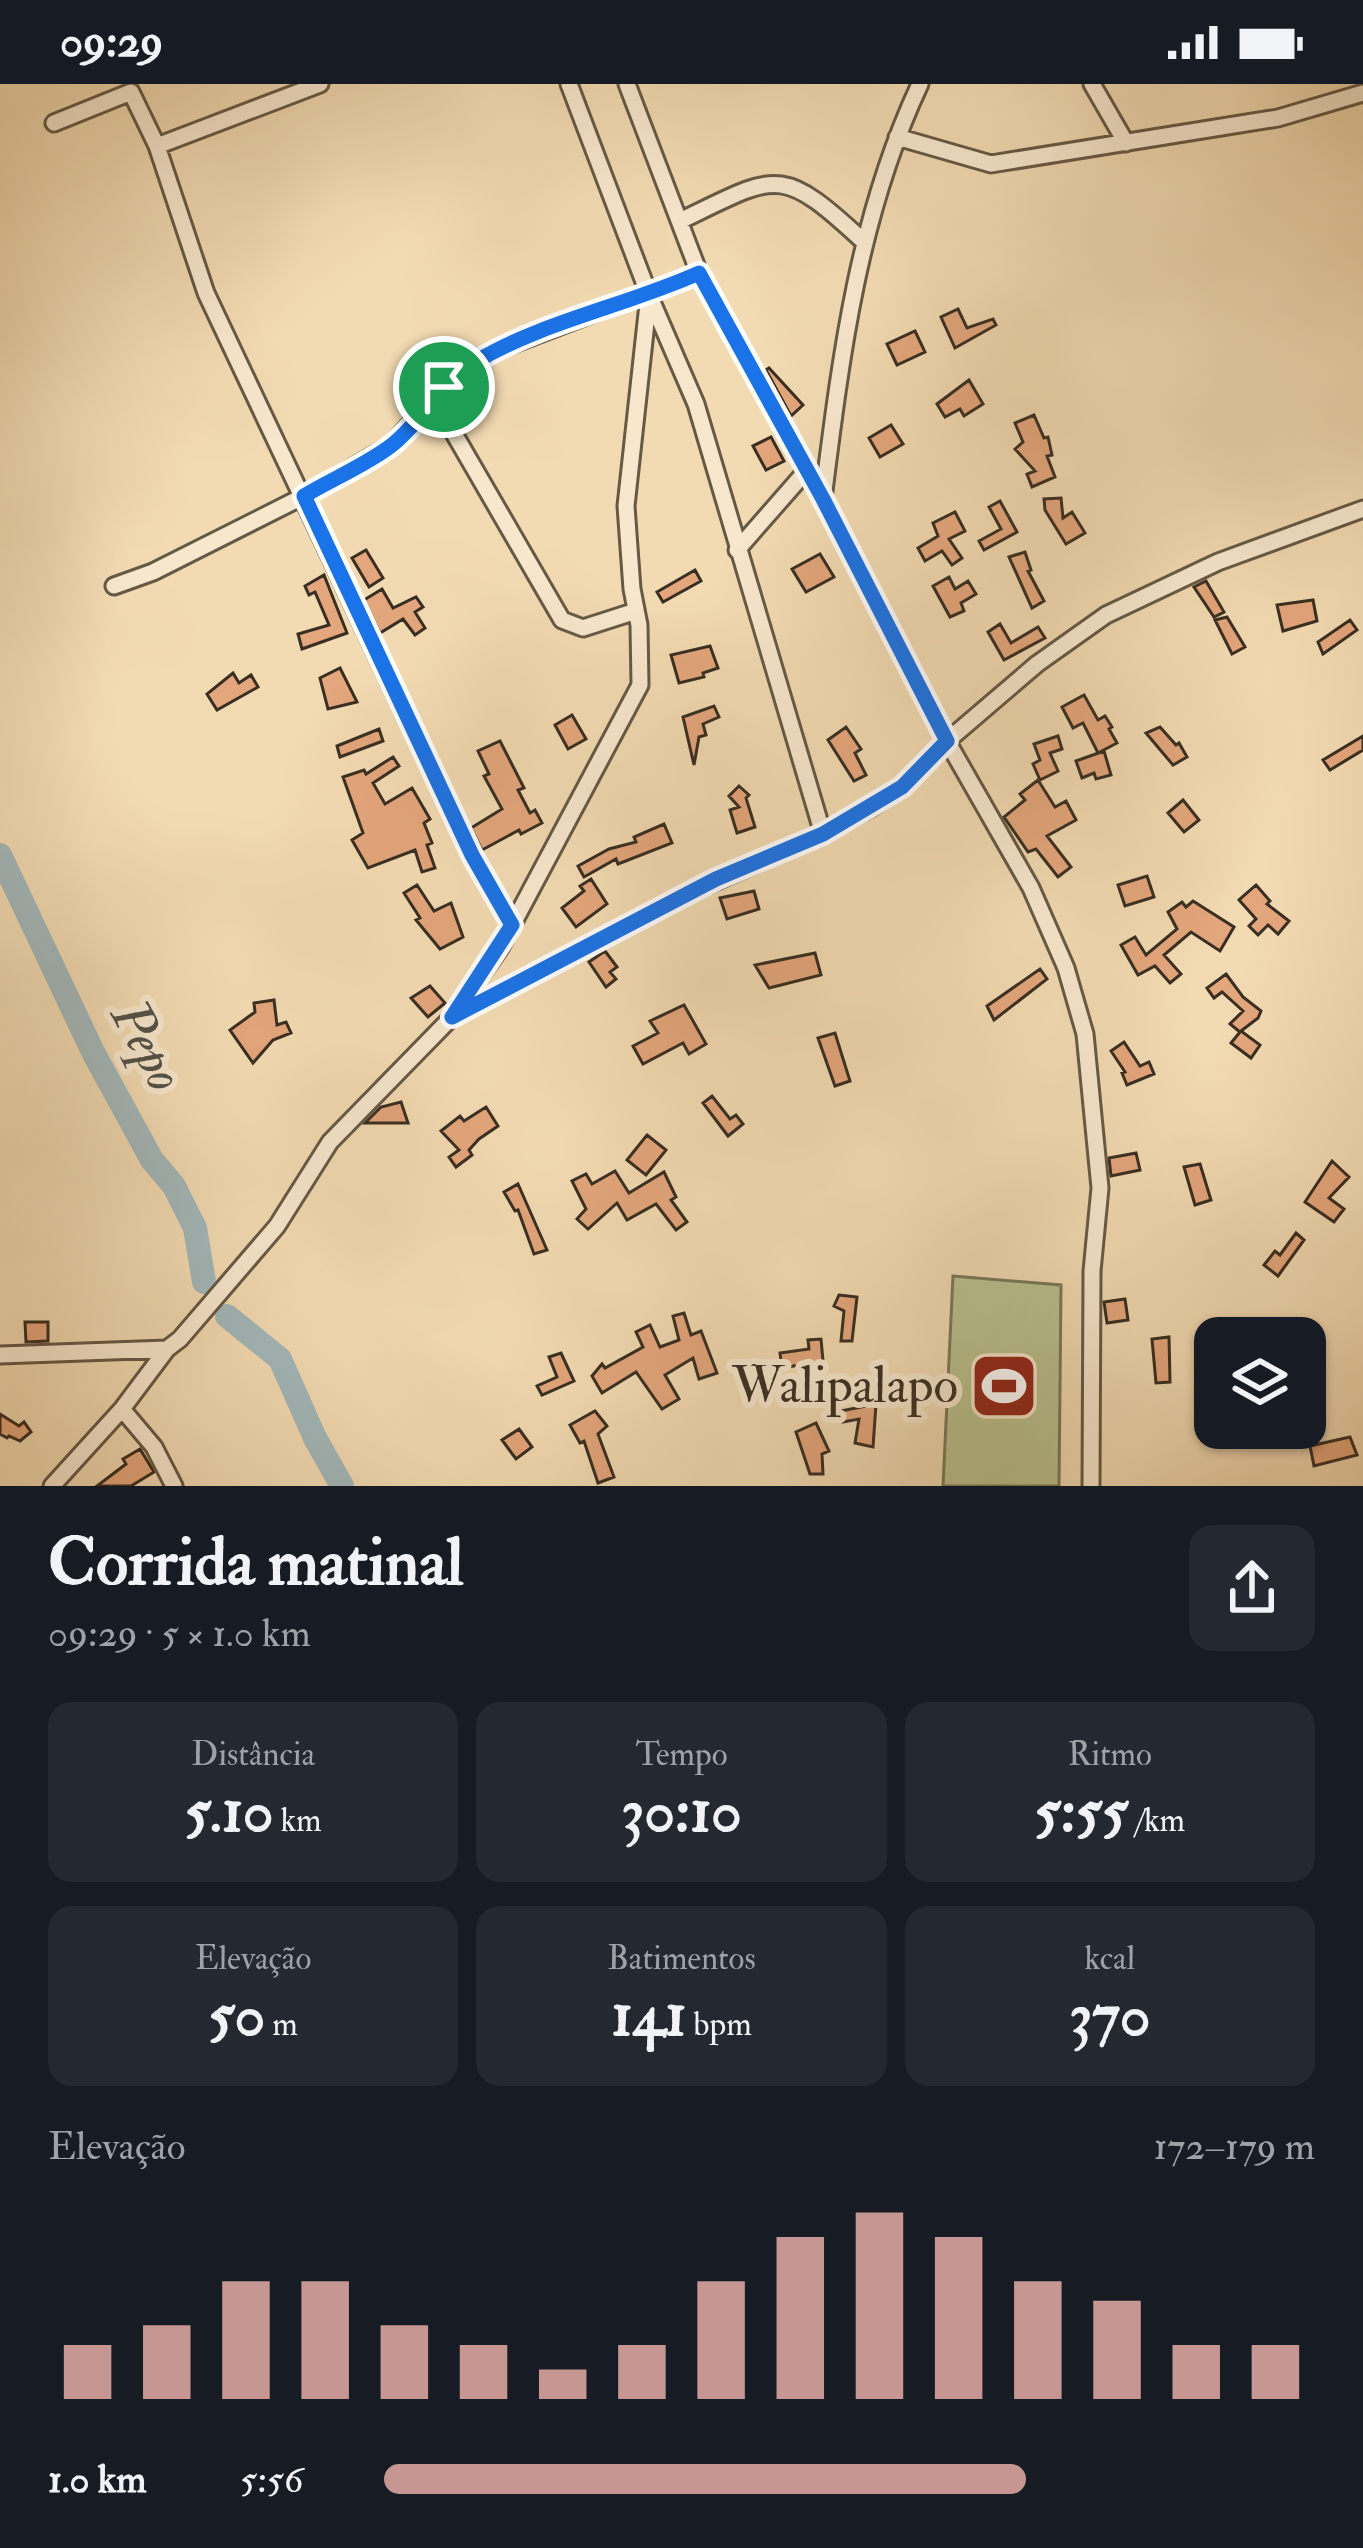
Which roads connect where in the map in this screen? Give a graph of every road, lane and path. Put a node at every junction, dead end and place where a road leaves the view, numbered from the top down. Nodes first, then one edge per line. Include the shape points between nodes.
1 (320, 84) edge
2 (569, 84) edge
3 (627, 84) edge
4 (920, 84) edge
5 (1092, 84) edge
6 (284, 90) edge
7 (1363, 93) edge
8 (54, 123) dead end
9 (897, 136) junction
10 (1126, 143) junction
11 (157, 146) junction
12 (680, 221) junction
13 (863, 241) junction
14 (699, 273) junction
15 (649, 296) junction
16 (434, 399) junction
17 (807, 470) junction
18 (304, 496) junction
19 (823, 499) junction
20 (1363, 509) edge
21 (737, 550) junction
22 (114, 586) dead end
23 (636, 611) junction
24 (947, 741) junction
25 (823, 834) junction
26 (512, 925) junction
27 (452, 1017) junction
28 (167, 1348) junction
29 (0, 1355) edge
30 (122, 1408) junction
31 (52, 1486) edge
32 (174, 1486) edge
33 (1091, 1486) edge

1 - 6 street
2 - 15 street
3 - 12 street
4 - 9 street
5 - 10 street
6 - 11 street
7 - 10 street via 1278,118
8 - 11 street via 131,92
9 - 10 street via 991,164
9 - 13 street
11 - 18 street via 206,292
12 - 13 street via 752,186 781,183 800,188
12 - 14 street
13 - 19 street
14 - 15 street
14 - 17 street
15 - 16 street via 474,362
15 - 21 street via 695,404
15 - 23 street via 626,506
16 - 18 street via 392,445
16 - 23 street via 562,620 583,628
17 - 19 street
17 - 21 street
18 - 22 street
18 - 26 street
19 - 24 street
20 - 24 street via 1218,562 1106,615
21 - 25 street
23 - 26 street via 640,685
24 - 25 street via 902,787
24 - 33 street via 1031,888 1085,1034 1100,1188
25 - 27 street via 716,879
26 - 27 street
27 - 28 street via 330,1142 277,1226
28 - 29 street
28 - 30 street
30 - 31 street
30 - 32 street

